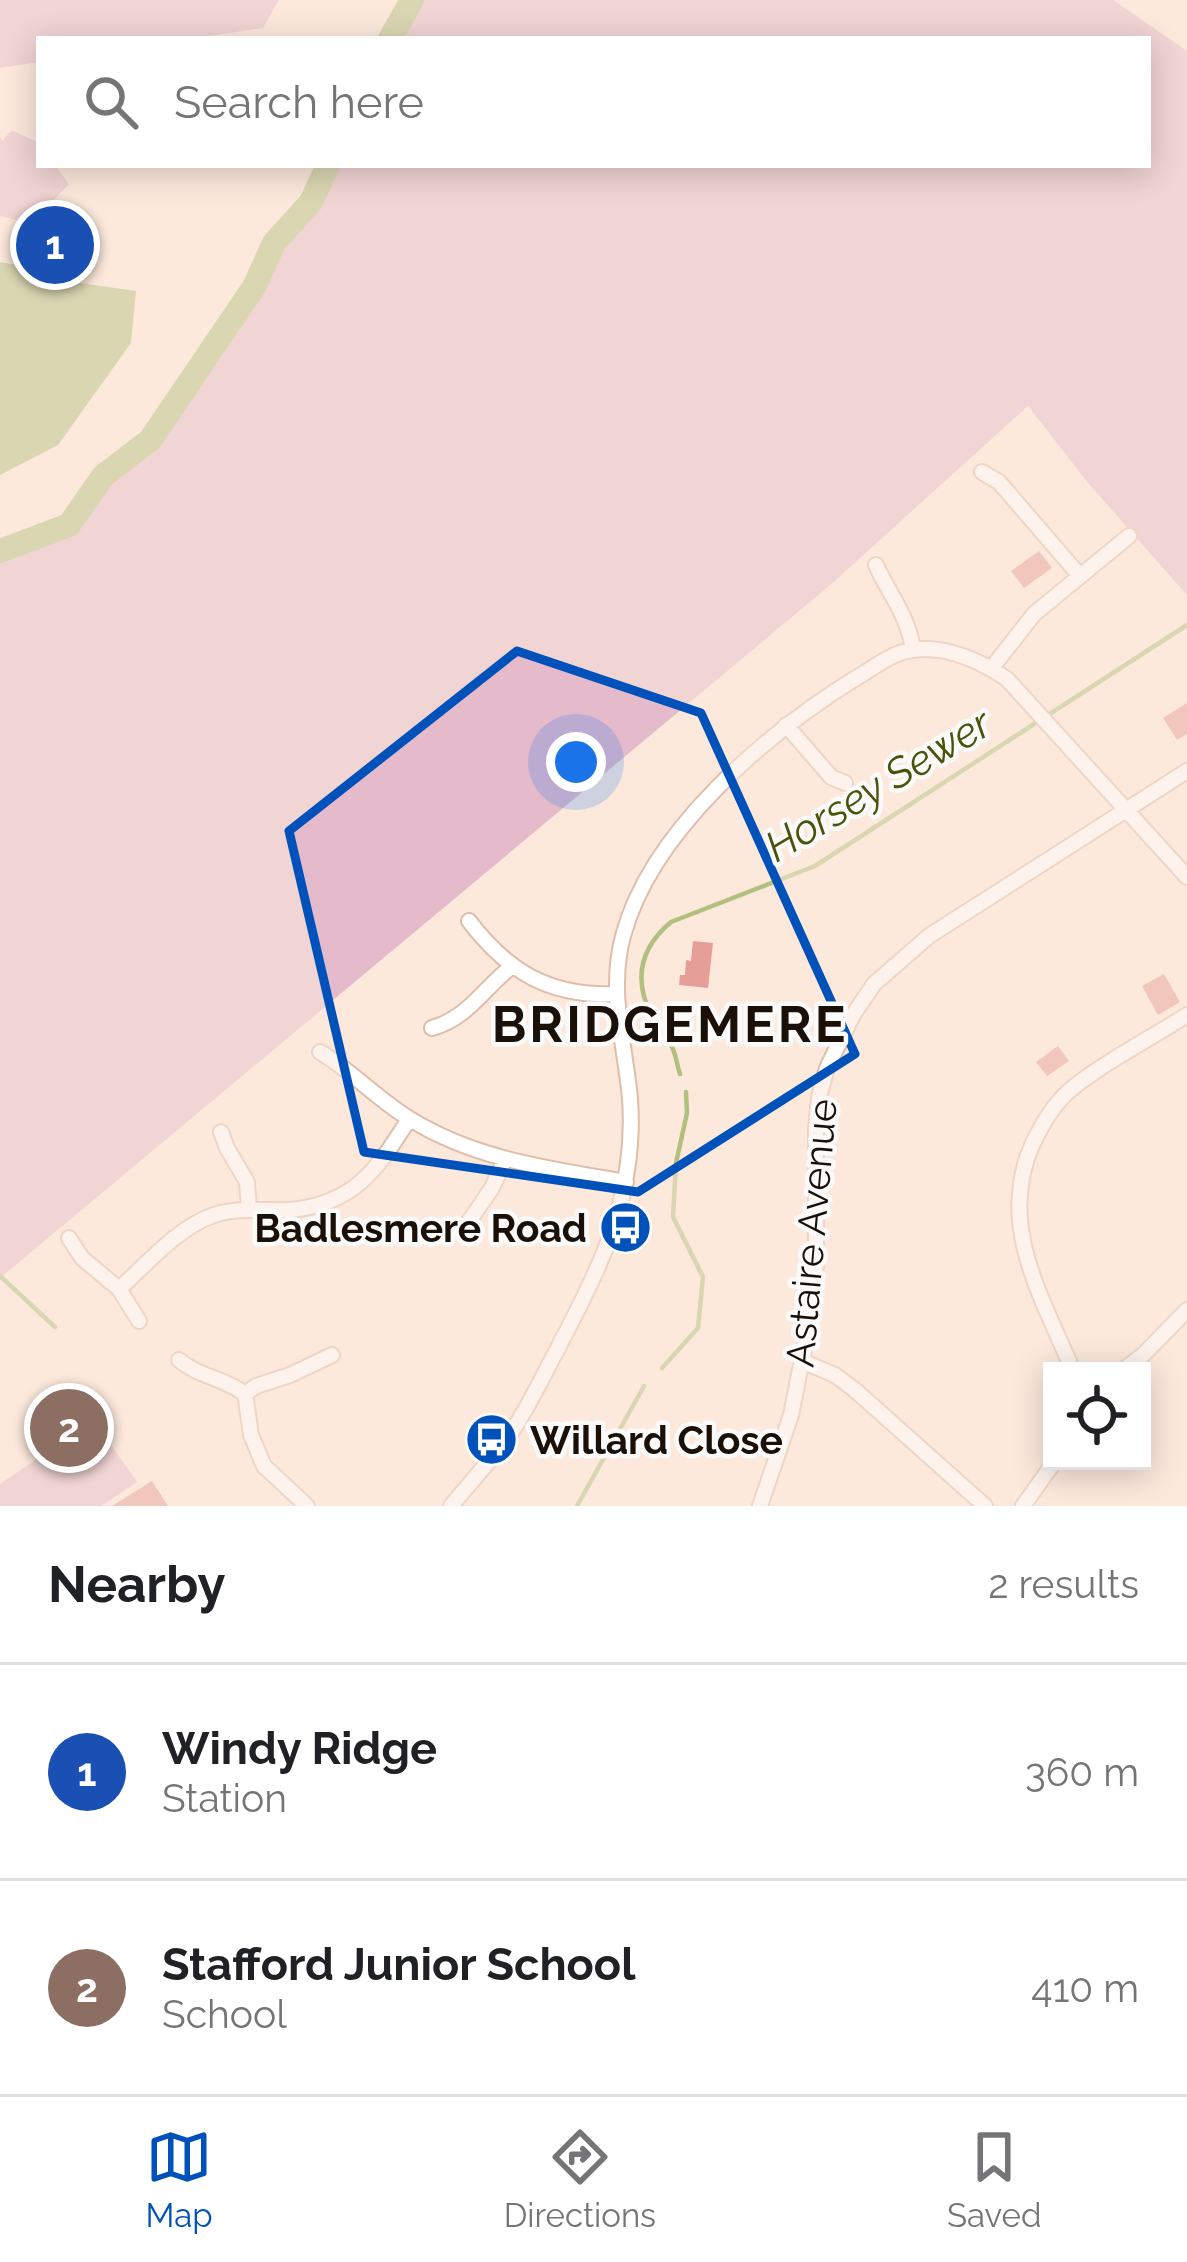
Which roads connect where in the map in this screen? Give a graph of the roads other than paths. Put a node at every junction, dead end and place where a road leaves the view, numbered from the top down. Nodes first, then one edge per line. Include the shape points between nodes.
1 (982, 472) dead end
2 (1129, 536) dead end
3 (876, 565) dead end
4 (1080, 576) junction
5 (913, 650) junction
6 (992, 669) junction
7 (786, 725) junction
8 (1187, 771) edge
9 (845, 783) dead end
10 (1124, 810) junction
11 (1187, 877) edge
12 (469, 920) dead end
13 (511, 967) junction
14 (616, 994) junction
15 (1187, 1016) edge
16 (432, 1028) dead end
17 (320, 1052) dead end
18 (409, 1119) junction
19 (221, 1132) dead end
20 (505, 1159) junction
21 (626, 1182) junction
22 (249, 1209) junction
23 (464, 1230) dead end
24 (68, 1238) dead end
25 (118, 1289) junction
26 (1187, 1310) edge
27 (139, 1321) dead end
28 (332, 1355) dead end
29 (179, 1360) dead end
30 (803, 1362) junction
31 (1069, 1362) edge
32 (1134, 1362) edge
33 (245, 1394) junction
34 (1048, 1470) edge
35 (307, 1506) edge
36 (451, 1506) edge
37 (760, 1506) edge
38 (986, 1506) edge
39 (1022, 1506) edge

1 - 4 street
2 - 4 street
3 - 5 street
4 - 6 street via 1034,614
5 - 6 street
5 - 7 street
6 - 10 street
7 - 9 street
7 - 14 street via 706,800 652,870 623,935
8 - 10 street, Astaire Avenue
10 - 11 street
10 - 30 street, Astaire Avenue via 929,936 853,1015 819,1097 816,1265
12 - 13 street
13 - 14 street via 577,994
13 - 16 street via 450,1023
14 - 21 street via 630,1099
15 - 31 street via 1069,1091 1047,1115 1023,1168 1018,1212 1026,1257
17 - 18 street
18 - 20 street
18 - 22 street via 367,1178 334,1201
19 - 22 street via 247,1182
20 - 21 street
20 - 23 street
21 - 36 street via 602,1258 527,1408
22 - 25 street via 200,1221
24 - 25 street
25 - 27 street
26 - 32 street
28 - 33 street
29 - 33 street
30 - 37 street, Astaire Avenue
30 - 38 street via 855,1390
33 - 35 street via 264,1466
34 - 39 street

